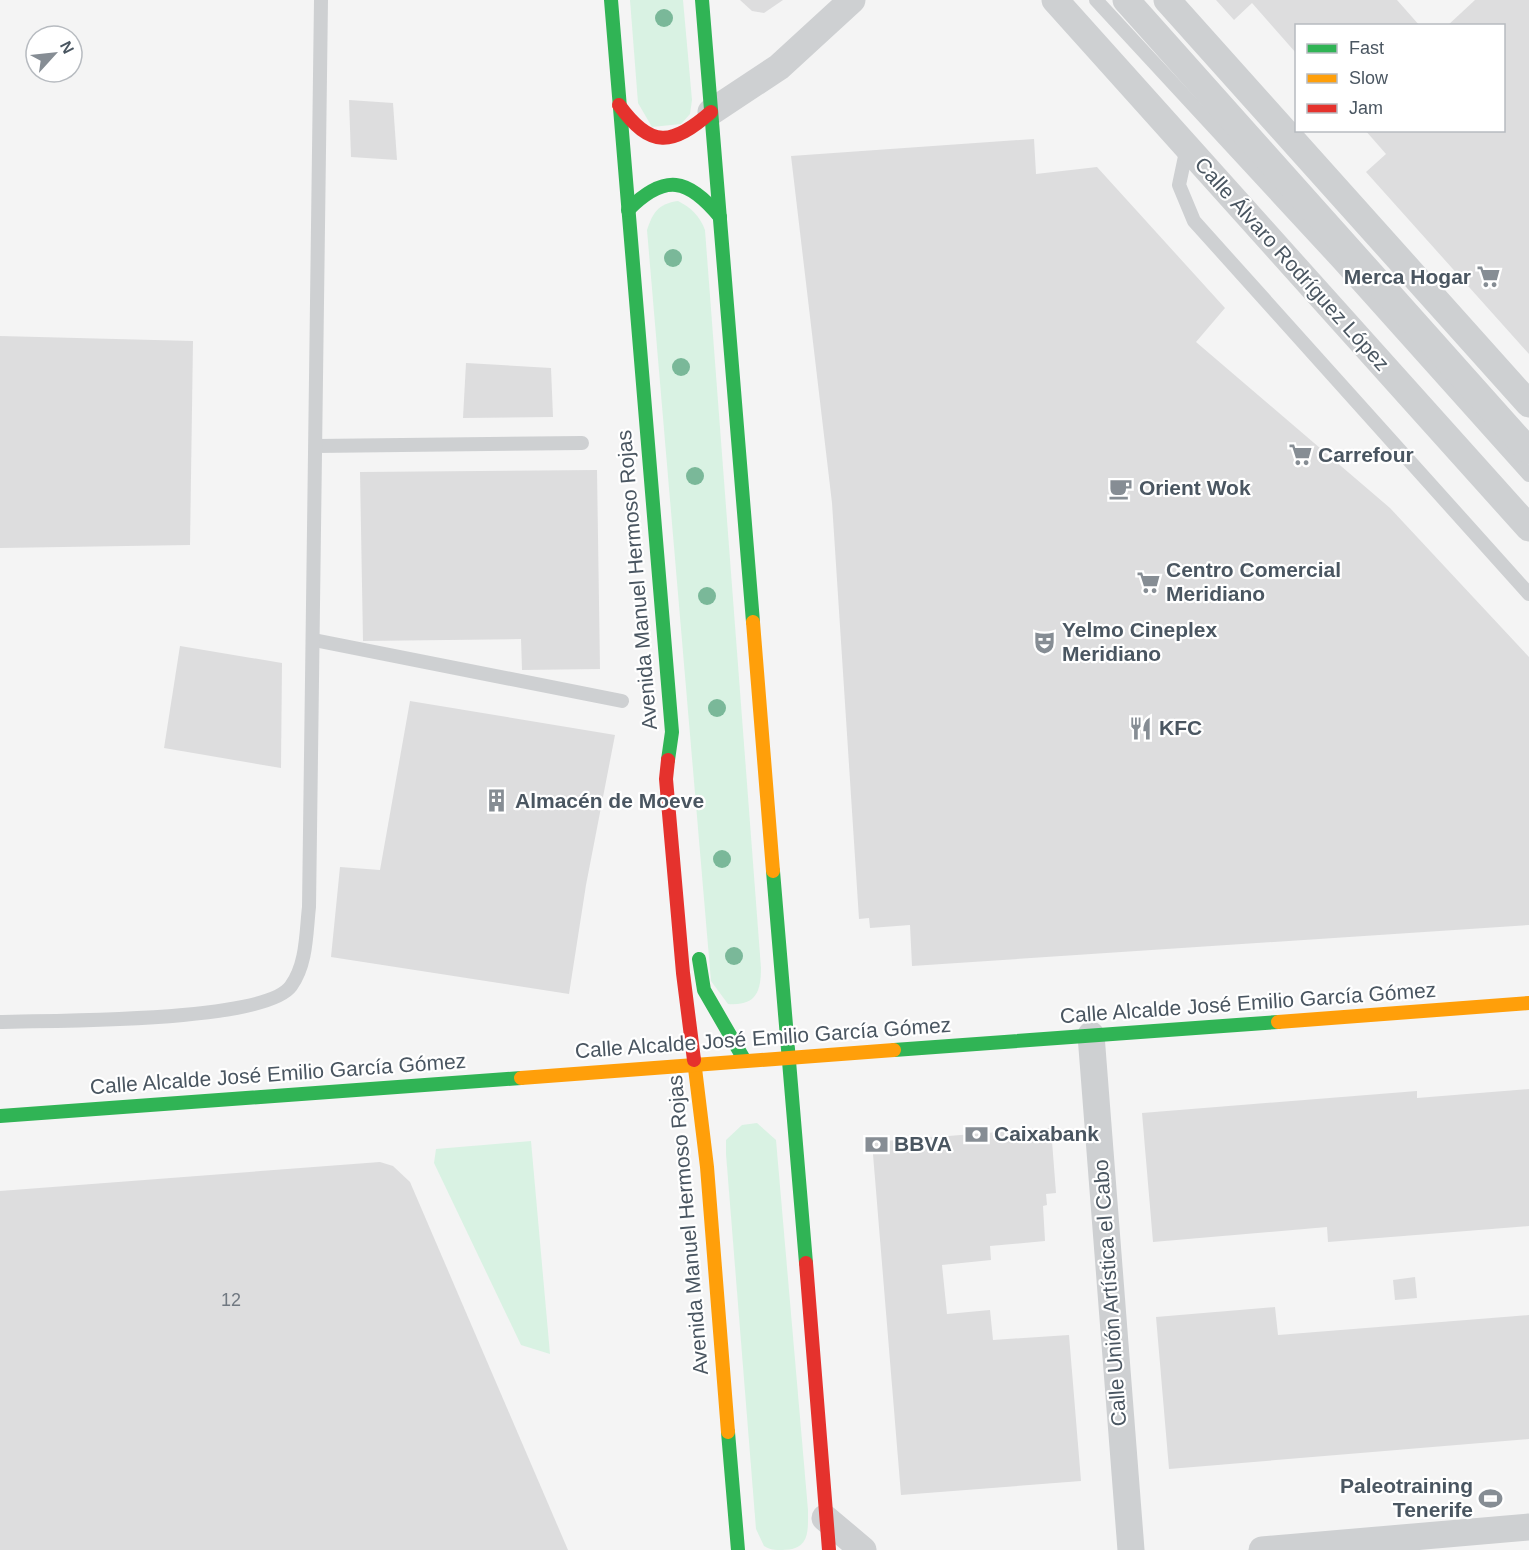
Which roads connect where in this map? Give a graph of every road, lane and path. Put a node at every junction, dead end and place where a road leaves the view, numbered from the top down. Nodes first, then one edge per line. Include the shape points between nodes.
1 (321, 0) edge
2 (611, 0) edge
3 (702, 0) edge
4 (852, 0) edge
5 (1055, 0) edge
6 (1096, 0) edge
7 (1126, 0) edge
8 (1167, 0) edge
9 (620, 105) junction
10 (711, 112) junction
11 (1187, 147) junction
12 (628, 210) junction
13 (720, 217) junction
14 (1529, 404) edge
15 (582, 443) dead end
16 (316, 446) junction
17 (1529, 451) edge
18 (1529, 475) edge
19 (1529, 528) edge
20 (1529, 594) edge
21 (314, 640) junction
22 (622, 701) dead end
23 (672, 732) junction
24 (682, 762) dead end
25 (698, 943) dead end
26 (1529, 1003) edge
27 (0, 1022) edge
28 (1091, 1035) junction
29 (788, 1058) junction
30 (745, 1061) junction
31 (694, 1066) junction
32 (0, 1116) edge
33 (825, 1518) junction
34 (1529, 1527) edge
35 (738, 1550) edge
36 (829, 1550) edge
37 (863, 1550) edge
38 (1131, 1550) edge
39 (1262, 1550) edge

1 - 16 lane
2 - 9 street, Avenida Manuel Hermoso Rojas
3 - 10 street
4 - 10 street via 780,67
5 - 11 street, Calle Álvaro Rodríguez López
6 - 18 lane, Calle Álvaro Rodríguez López
7 - 17 street
8 - 14 street
9 - 10 street via 638,129 662,141 684,135
9 - 12 street, Avenida Manuel Hermoso Rojas
10 - 13 street
11 - 19 street, Calle Álvaro Rodríguez López
11 - 20 lane via 1179,185 1194,221
12 - 13 street via 650,191 673,183 696,189
12 - 23 street, Avenida Manuel Hermoso Rojas
13 - 29 street
15 - 16 lane
16 - 21 lane
21 - 22 lane
21 - 27 lane via 309,907 302,963 290,988 266,1001 208,1014
23 - 24 street
23 - 31 street, Avenida Manuel Hermoso Rojas via 666,779
25 - 30 street via 704,990
26 - 28 street, Calle Alcalde José Emilio García Gómez
28 - 29 street, Calle Alcalde José Emilio García Gómez
28 - 38 street, Calle Unión Artística el Cabo
29 - 30 street, Calle Alcalde José Emilio García Gómez
29 - 33 street
30 - 31 street, Calle Alcalde José Emilio García Gómez
31 - 32 street, Calle Alcalde José Emilio García Gómez
31 - 35 street, Avenida Manuel Hermoso Rojas via 707,1167
33 - 36 street
33 - 37 street
34 - 39 street

